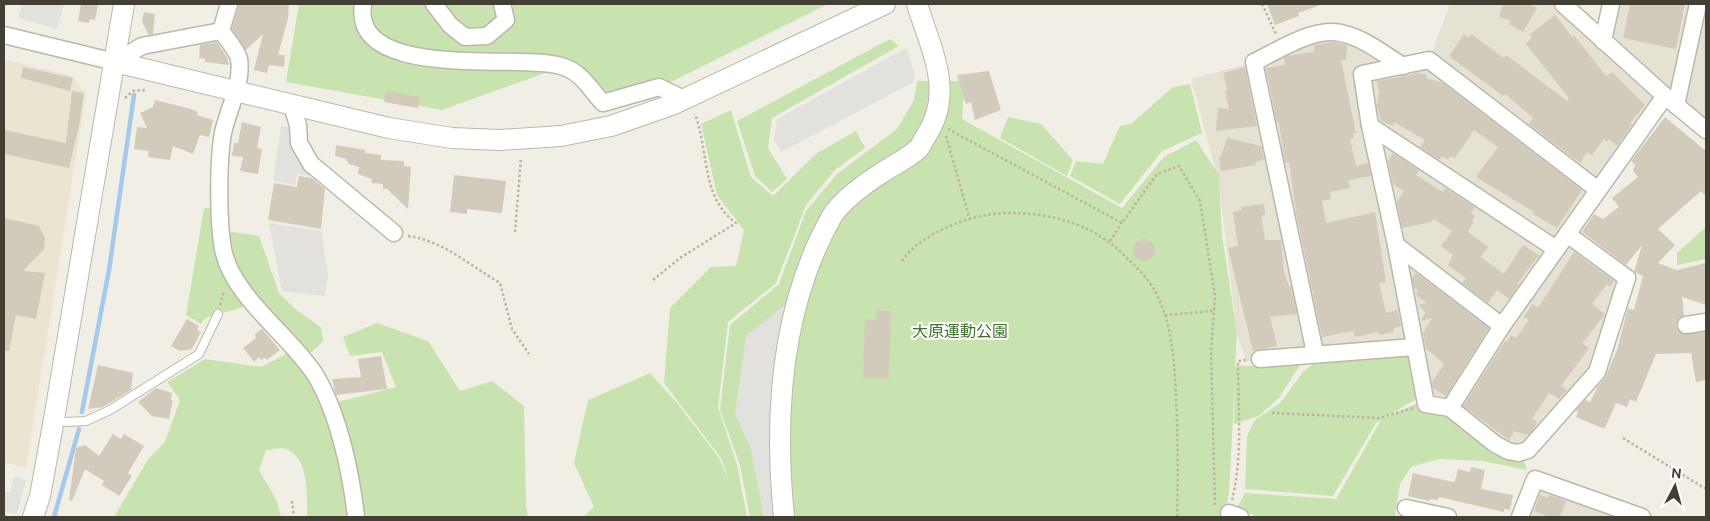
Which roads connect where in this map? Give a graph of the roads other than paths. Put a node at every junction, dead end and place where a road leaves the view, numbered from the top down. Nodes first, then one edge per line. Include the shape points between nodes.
1 (124, 4) edge
2 (229, 4) edge
3 (363, 4) edge
4 (434, 4) edge
5 (502, 4) edge
6 (886, 4) edge
7 (917, 4) edge
8 (1563, 4) edge
9 (1611, 4) edge
10 (1698, 4) edge
11 (221, 31) junction
12 (4, 36) edge
13 (1603, 41) junction
14 (116, 62) junction
15 (1403, 66) junction
16 (235, 92) junction
17 (1670, 100) junction
18 (292, 106) junction
19 (689, 107) junction
20 (1370, 126) junction
21 (1706, 129) edge
22 (1598, 190) junction
23 (394, 233) road end
24 (1567, 234) junction
25 (1396, 245) junction
26 (1556, 249) junction
27 (218, 314) dead end
28 (1706, 322) edge
29 (1686, 325) dead end
30 (1502, 326) junction
31 (1414, 347) junction
32 (1315, 353) junction
33 (1260, 359) road end
34 (1450, 408) junction
35 (54, 419) junction
36 (1406, 508) dead end
37 (33, 517) edge
38 (356, 517) edge
39 (784, 517) edge
40 (1448, 517) edge
41 (1520, 517) edge
42 (1642, 517) edge

1 - 14 street
2 - 11 street
3 - 19 street via 367,32 389,49 440,61 521,61 561,66 583,77 603,103 659,87
4 - 5 street via 450,25 465,37 487,36 506,20
6 - 19 street
7 - 39 street via 940,79 941,97 935,123 918,149 868,181 833,214 808,265 792,325 781,395 780,475
8 - 13 street
9 - 13 street
10 - 17 street
11 - 14 street via 142,46
11 - 16 street via 238,57 240,77
12 - 14 street
13 - 17 street
14 - 16 street
14 - 35 street
15 - 20 street via 1362,74
15 - 22 street via 1429,60
15 - 32 street via 1345,34 1329,32 1314,34 1254,62
16 - 18 street
16 - 38 street via 222,144 219,182 223,250 240,288 316,376 344,450
17 - 21 street
17 - 22 street
18 - 19 street via 389,128 452,138 500,140 561,136
18 - 23 street via 299,143 311,164
20 - 25 street
20 - 26 street
22 - 24 street
24 - 26 street
24 - 34 street via 1627,278 1597,372 1528,450 1518,453 1495,444
25 - 30 street
25 - 31 street
26 - 30 street
27 - 35 lane via 199,354 110,410 86,421
28 - 29 street
30 - 34 street
31 - 32 street
31 - 34 street via 1426,404
32 - 33 street
35 - 37 street
36 - 40 street
41 - 42 street via 1535,479

